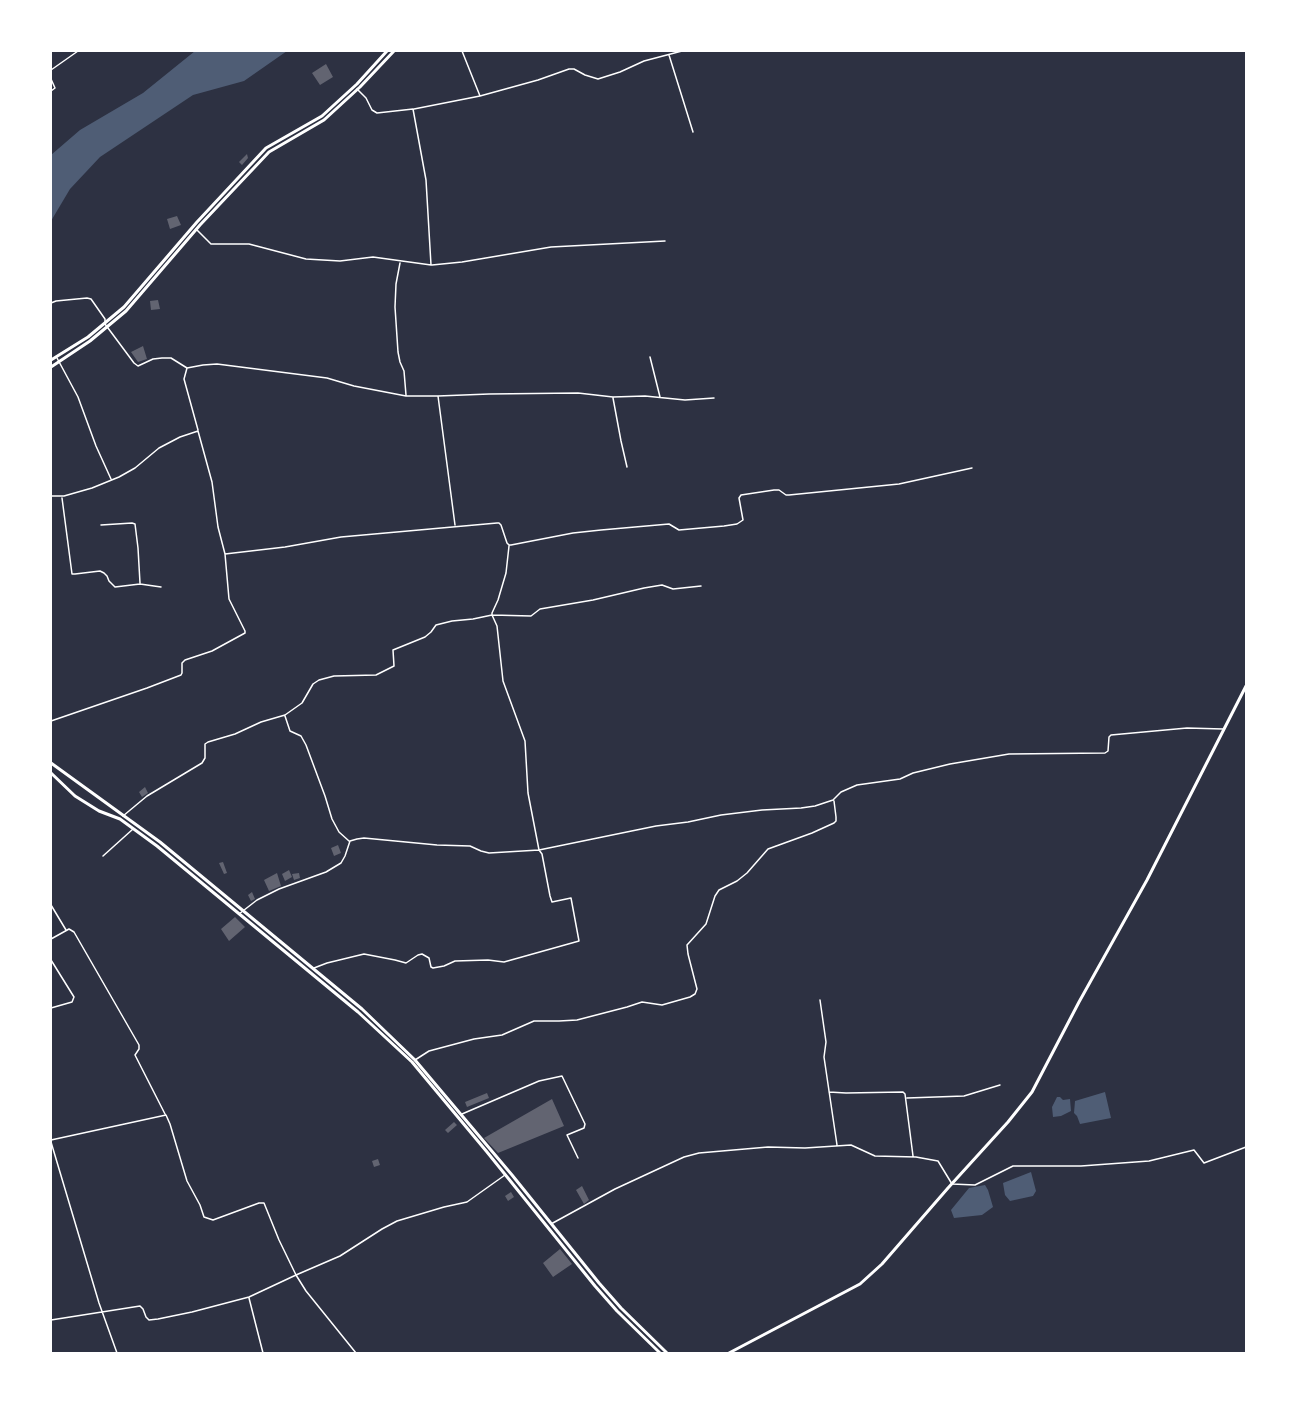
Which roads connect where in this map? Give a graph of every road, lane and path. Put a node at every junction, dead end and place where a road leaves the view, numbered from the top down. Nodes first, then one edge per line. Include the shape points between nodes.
1 (78, 51) edge
2 (387, 51) edge
3 (394, 51) edge
4 (462, 51) edge
5 (682, 51) edge
6 (669, 54) junction
7 (51, 70) edge
8 (51, 79) edge
9 (356, 88) junction
10 (51, 91) edge
11 (480, 96) junction
12 (413, 109) junction
13 (693, 132) dead end
14 (195, 228) junction
15 (665, 241) dead end
16 (176, 249) junction
17 (400, 262) junction
18 (431, 265) junction
19 (144, 283) junction
20 (148, 286) junction
21 (51, 303) edge
22 (106, 326) junction
23 (57, 357) junction
24 (650, 357) dead end
25 (51, 360) edge
26 (60, 361) junction
27 (51, 367) edge
28 (187, 368) junction
29 (406, 396) junction
30 (438, 396) junction
31 (613, 397) junction
32 (660, 398) junction
33 (714, 398) dead end
34 (198, 431) junction
35 (627, 467) dead end
36 (972, 468) dead end
37 (111, 480) junction
38 (51, 496) edge
39 (62, 497) junction
40 (101, 525) dead end
41 (455, 526) junction
42 (509, 545) junction
43 (225, 554) junction
44 (140, 584) junction
45 (701, 586) dead end
46 (161, 587) dead end
47 (492, 615) junction
48 (1246, 686) edge
49 (285, 715) junction
50 (51, 721) edge
51 (1224, 729) junction
52 (51, 763) edge
53 (51, 773) edge
54 (833, 800) junction
55 (123, 816) junction
56 (130, 824) junction
57 (133, 829) junction
58 (350, 841) junction
59 (540, 850) junction
60 (103, 856) dead end
61 (51, 904) edge
62 (240, 913) junction
63 (67, 930) junction
64 (51, 939) edge
65 (281, 946) junction
66 (51, 960) edge
67 (314, 969) junction
68 (820, 1000) dead end
69 (51, 1008) edge
70 (362, 1009) junction
71 (358, 1012) junction
72 (378, 1025) junction
73 (375, 1028) junction
74 (413, 1061) junction
75 (1000, 1085) dead end
76 (437, 1088) junction
77 (829, 1092) junction
78 (906, 1098) junction
79 (461, 1114) junction
80 (166, 1115) junction
81 (51, 1141) edge
82 (838, 1146) junction
83 (1246, 1148) edge
84 (489, 1151) junction
85 (914, 1157) junction
86 (578, 1158) dead end
87 (57, 1161) junction
88 (51, 1162) edge
89 (505, 1174) junction
90 (952, 1184) junction
91 (544, 1219) junction
92 (551, 1224) junction
93 (564, 1244) junction
94 (296, 1275) junction
95 (249, 1297) junction
96 (102, 1311) junction
97 (51, 1320) edge
98 (117, 1353) edge
99 (263, 1353) edge
100 (356, 1353) edge
101 (660, 1353) edge
102 (667, 1353) edge
103 (729, 1353) edge

1 - 7 street
2 - 9 highway
3 - 9 highway
4 - 11 street
5 - 6 street
6 - 11 street via 598,79 569,69
6 - 13 street
8 - 10 street
9 - 12 street via 377,113
9 - 14 highway via 322,116 266,148
11 - 12 street
12 - 18 street via 426,180
14 - 16 highway
14 - 17 street via 211,243 249,244 306,259 340,261 373,257
15 - 18 street via 536,248
16 - 19 highway
16 - 20 highway
17 - 18 street
17 - 29 street via 395,307
19 - 20 highway
19 - 22 highway
20 - 22 highway
21 - 22 street via 91,299
22 - 23 highway
22 - 26 highway
22 - 28 street via 136,365 171,358
23 - 25 highway
23 - 26 street
24 - 32 street
26 - 27 highway
26 - 37 street
28 - 29 street via 217,364 327,378
28 - 34 street via 184,379
29 - 30 street
30 - 31 street via 578,393
30 - 41 street
31 - 32 street
31 - 35 street
32 - 33 street
34 - 37 street via 159,447 135,468
34 - 43 street
36 - 42 street via 899,484 789,495 774,490 741,495 743,520 733,525 678,530 669,524 601,530
37 - 39 street
38 - 39 street
39 - 44 street via 72,574 100,571 115,587
40 - 44 street via 135,524
41 - 42 street via 499,523
41 - 43 street
42 - 47 street via 506,573
43 - 50 street via 229,599 245,633 185,660 181,675
44 - 46 street
45 - 47 street via 644,588 540,609 531,616
47 - 49 street via 436,625 425,637 393,650 395,664 376,675 319,680 300,705
47 - 59 street via 497,626 503,681 525,741 528,793
48 - 51 highway
49 - 55 street via 208,742 202,764 147,796
49 - 58 street via 290,731 301,736 306,745 332,819
51 - 54 street via 1112,735 1105,753 1009,754 950,764 900,779 857,785
51 - 90 highway via 1032,1092
52 - 55 highway
53 - 56 highway via 75,796
54 - 59 street via 815,806 656,826
54 - 74 street via 834,823 768,849 747,873 719,890 706,924 687,945 697,989 690,998 662,1005 642,1002 577,1020 534,1020 502,1035 442,1046
55 - 56 highway
56 - 57 highway
56 - 62 highway via 160,842
57 - 60 street
57 - 62 highway
58 - 59 street via 364,838 470,846 489,852
58 - 62 street via 341,863 279,889
59 - 67 street via 552,902 572,900 580,939 577,942 504,962 455,961 433,968 429,958 422,954 406,963 364,954
61 - 63 street
62 - 65 highway
63 - 64 street
63 - 80 street via 74,932 134,1035 139,1045 135,1055
65 - 67 highway
65 - 71 highway
66 - 69 street via 75,997 72,1002
67 - 70 highway
68 - 77 street
70 - 71 highway
70 - 72 highway
71 - 73 highway
72 - 73 highway
72 - 74 highway
73 - 74 highway
74 - 76 highway
75 - 78 street via 964,1096
76 - 79 highway
76 - 84 highway
77 - 78 street via 901,1091
77 - 82 street
78 - 85 street
79 - 84 highway
79 - 86 street via 539,1081 562,1076 585,1124 567,1135
80 - 81 street
80 - 94 street via 187,1181 204,1217 213,1220 264,1203
81 - 87 street
82 - 85 street via 851,1145 875,1156
82 - 92 street via 691,1154
83 - 90 street via 1204,1163 1194,1150 1149,1161 1013,1167 975,1185
84 - 89 highway
84 - 91 highway
85 - 90 street via 938,1161
87 - 88 street
87 - 96 street
89 - 91 highway
89 - 94 street via 467,1202 398,1221 340,1256
90 - 103 highway via 860,1284
91 - 92 highway
91 - 93 highway
92 - 93 highway
93 - 101 highway via 617,1311
93 - 102 highway
94 - 95 street
94 - 100 street
95 - 96 street via 149,1320 140,1306
95 - 99 street
96 - 97 street
96 - 98 street

